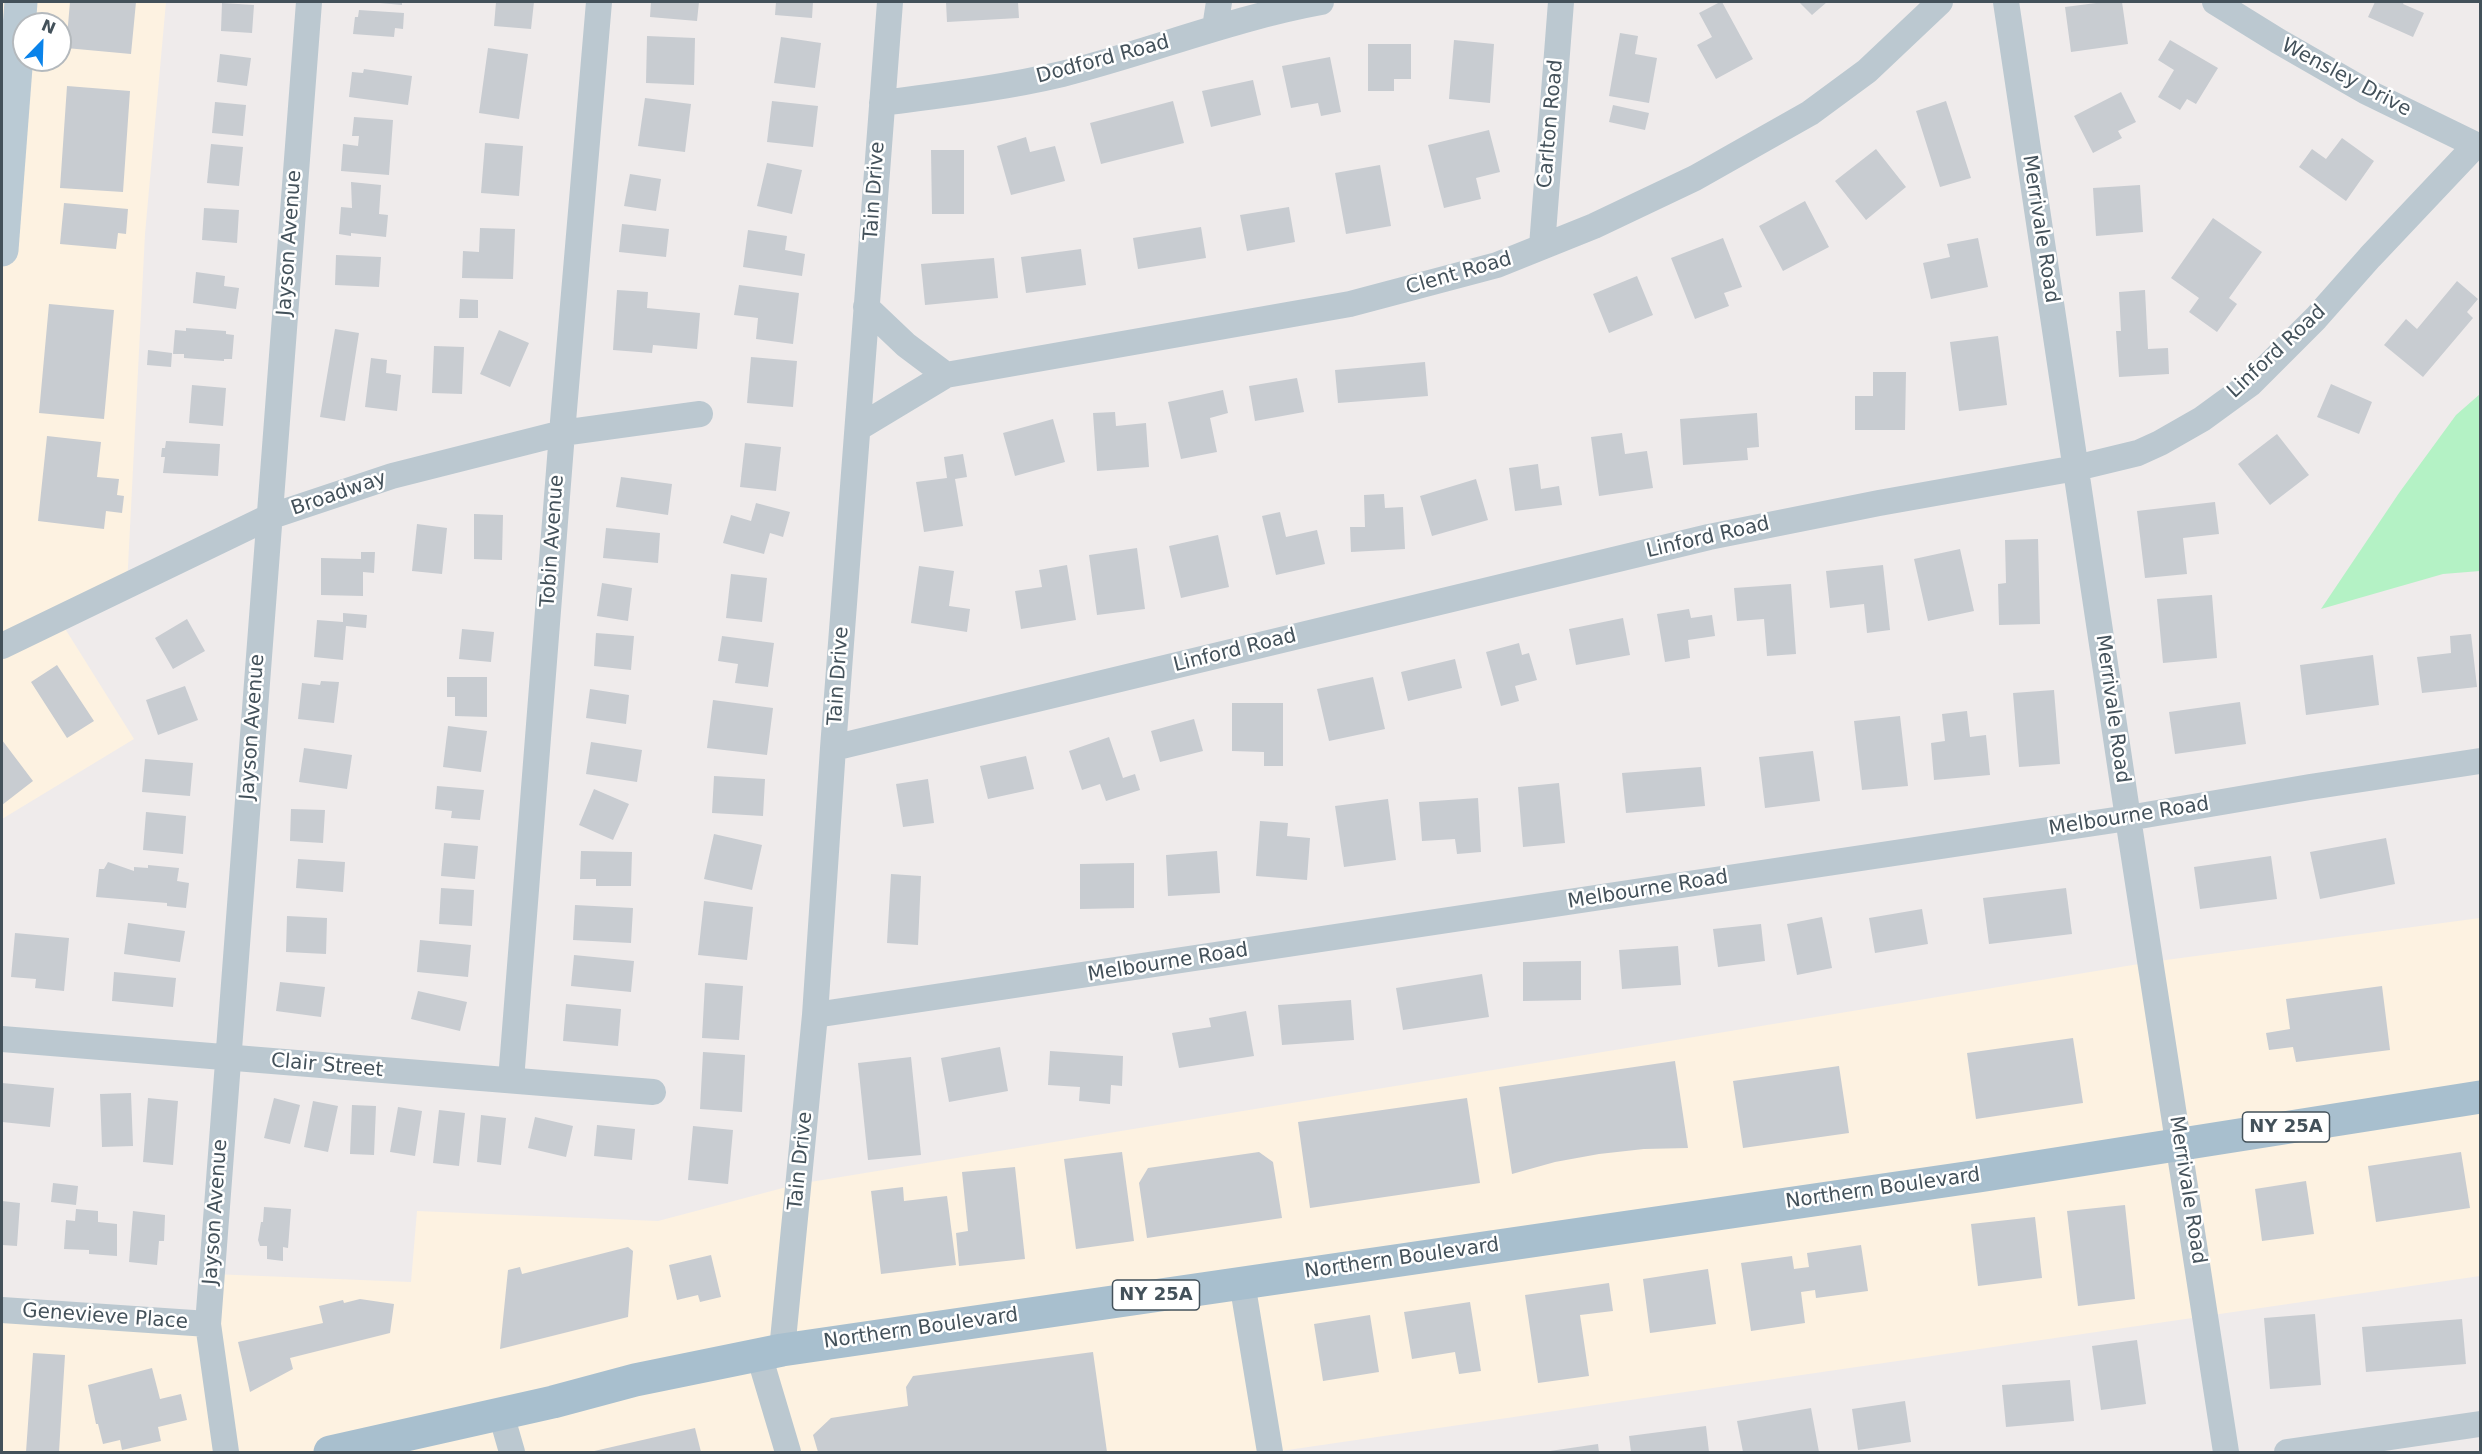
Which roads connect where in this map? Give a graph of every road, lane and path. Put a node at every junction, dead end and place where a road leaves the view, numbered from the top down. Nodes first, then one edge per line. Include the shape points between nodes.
1 (21, 2) edge
2 (309, 2) edge
3 (599, 2) edge
4 (890, 2) edge
5 (1219, 2) edge
6 (1321, 2) edge
7 (1561, 2) edge
8 (1940, 2) edge
9 (2006, 2) edge
10 (2215, 2) edge
11 (1215, 28) junction
12 (882, 103) junction
13 (2478, 146) edge
14 (1542, 246) junction
15 (2, 250) edge
16 (866, 307) junction
17 (946, 375) junction
18 (700, 414) dead end
19 (858, 428) junction
20 (562, 433) junction
21 (2076, 468) junction
22 (269, 518) junction
23 (2, 646) edge
24 (833, 748) junction
25 (2481, 761) edge
26 (2128, 818) junction
27 (815, 1016) junction
28 (2, 1039) edge
29 (228, 1058) junction
30 (511, 1080) junction
31 (653, 1092) dead end
32 (2481, 1097) edge
33 (2180, 1143) junction
34 (1242, 1282) junction
35 (2, 1310) edge
36 (208, 1324) junction
37 (770, 1352) junction
38 (501, 1414) junction
39 (2481, 1424) edge
40 (226, 1452) edge
41 (330, 1452) edge
42 (512, 1452) edge
43 (788, 1452) edge
44 (1270, 1452) edge
45 (2226, 1452) edge
46 (2287, 1452) edge

1 - 15 main road
2 - 22 street, Jayson Avenue
3 - 20 street, Tobin Avenue
4 - 12 street, Tain Drive
5 - 11 street
6 - 11 street, Dodford Road
7 - 14 street, Carlton Road
8 - 14 street, Clent Road via 1867,71 1810,113 1695,178
9 - 21 street, Merrivale Road
10 - 13 street, Wensley Drive via 2365,91
11 - 12 street, Dodford Road via 1061,74
12 - 16 street, Tain Drive
13 - 21 street, Linford Road via 2250,384 2160,443 2138,453
14 - 17 street, Clent Road via 1497,266 1350,304
16 - 17 street via 906,345
16 - 19 street, Tain Drive
17 - 19 street, Clent Road
18 - 20 street, Broadway
19 - 24 street, Tain Drive
20 - 22 street, Broadway via 392,476
20 - 30 street, Tobin Avenue
21 - 24 street, Linford Road via 1879,502 1710,537
21 - 26 street, Merrivale Road
22 - 23 street, Broadway
22 - 29 street, Jayson Avenue
24 - 27 street, Tain Drive
25 - 26 street, Melbourne Road
26 - 27 street, Melbourne Road
26 - 33 street, Merrivale Road
27 - 37 street, Tain Drive
28 - 29 street, Clair Street
29 - 30 street, Clair Street
29 - 36 street, Jayson Avenue
30 - 31 street, Clair Street
32 - 33 main road, Northern Boulevard / NY 25A
33 - 34 main road, Northern Boulevard / NY 25A via 1979,1176
33 - 45 street, Merrivale Road
34 - 37 main road, Northern Boulevard / NY 25A
34 - 44 street
35 - 36 street, Genevieve Place
36 - 40 street, Jayson Avenue
37 - 38 main road, Northern Boulevard / NY 25A via 635,1380
37 - 43 street
38 - 41 main road, Northern Boulevard / NY 25A
38 - 42 street
39 - 46 street

